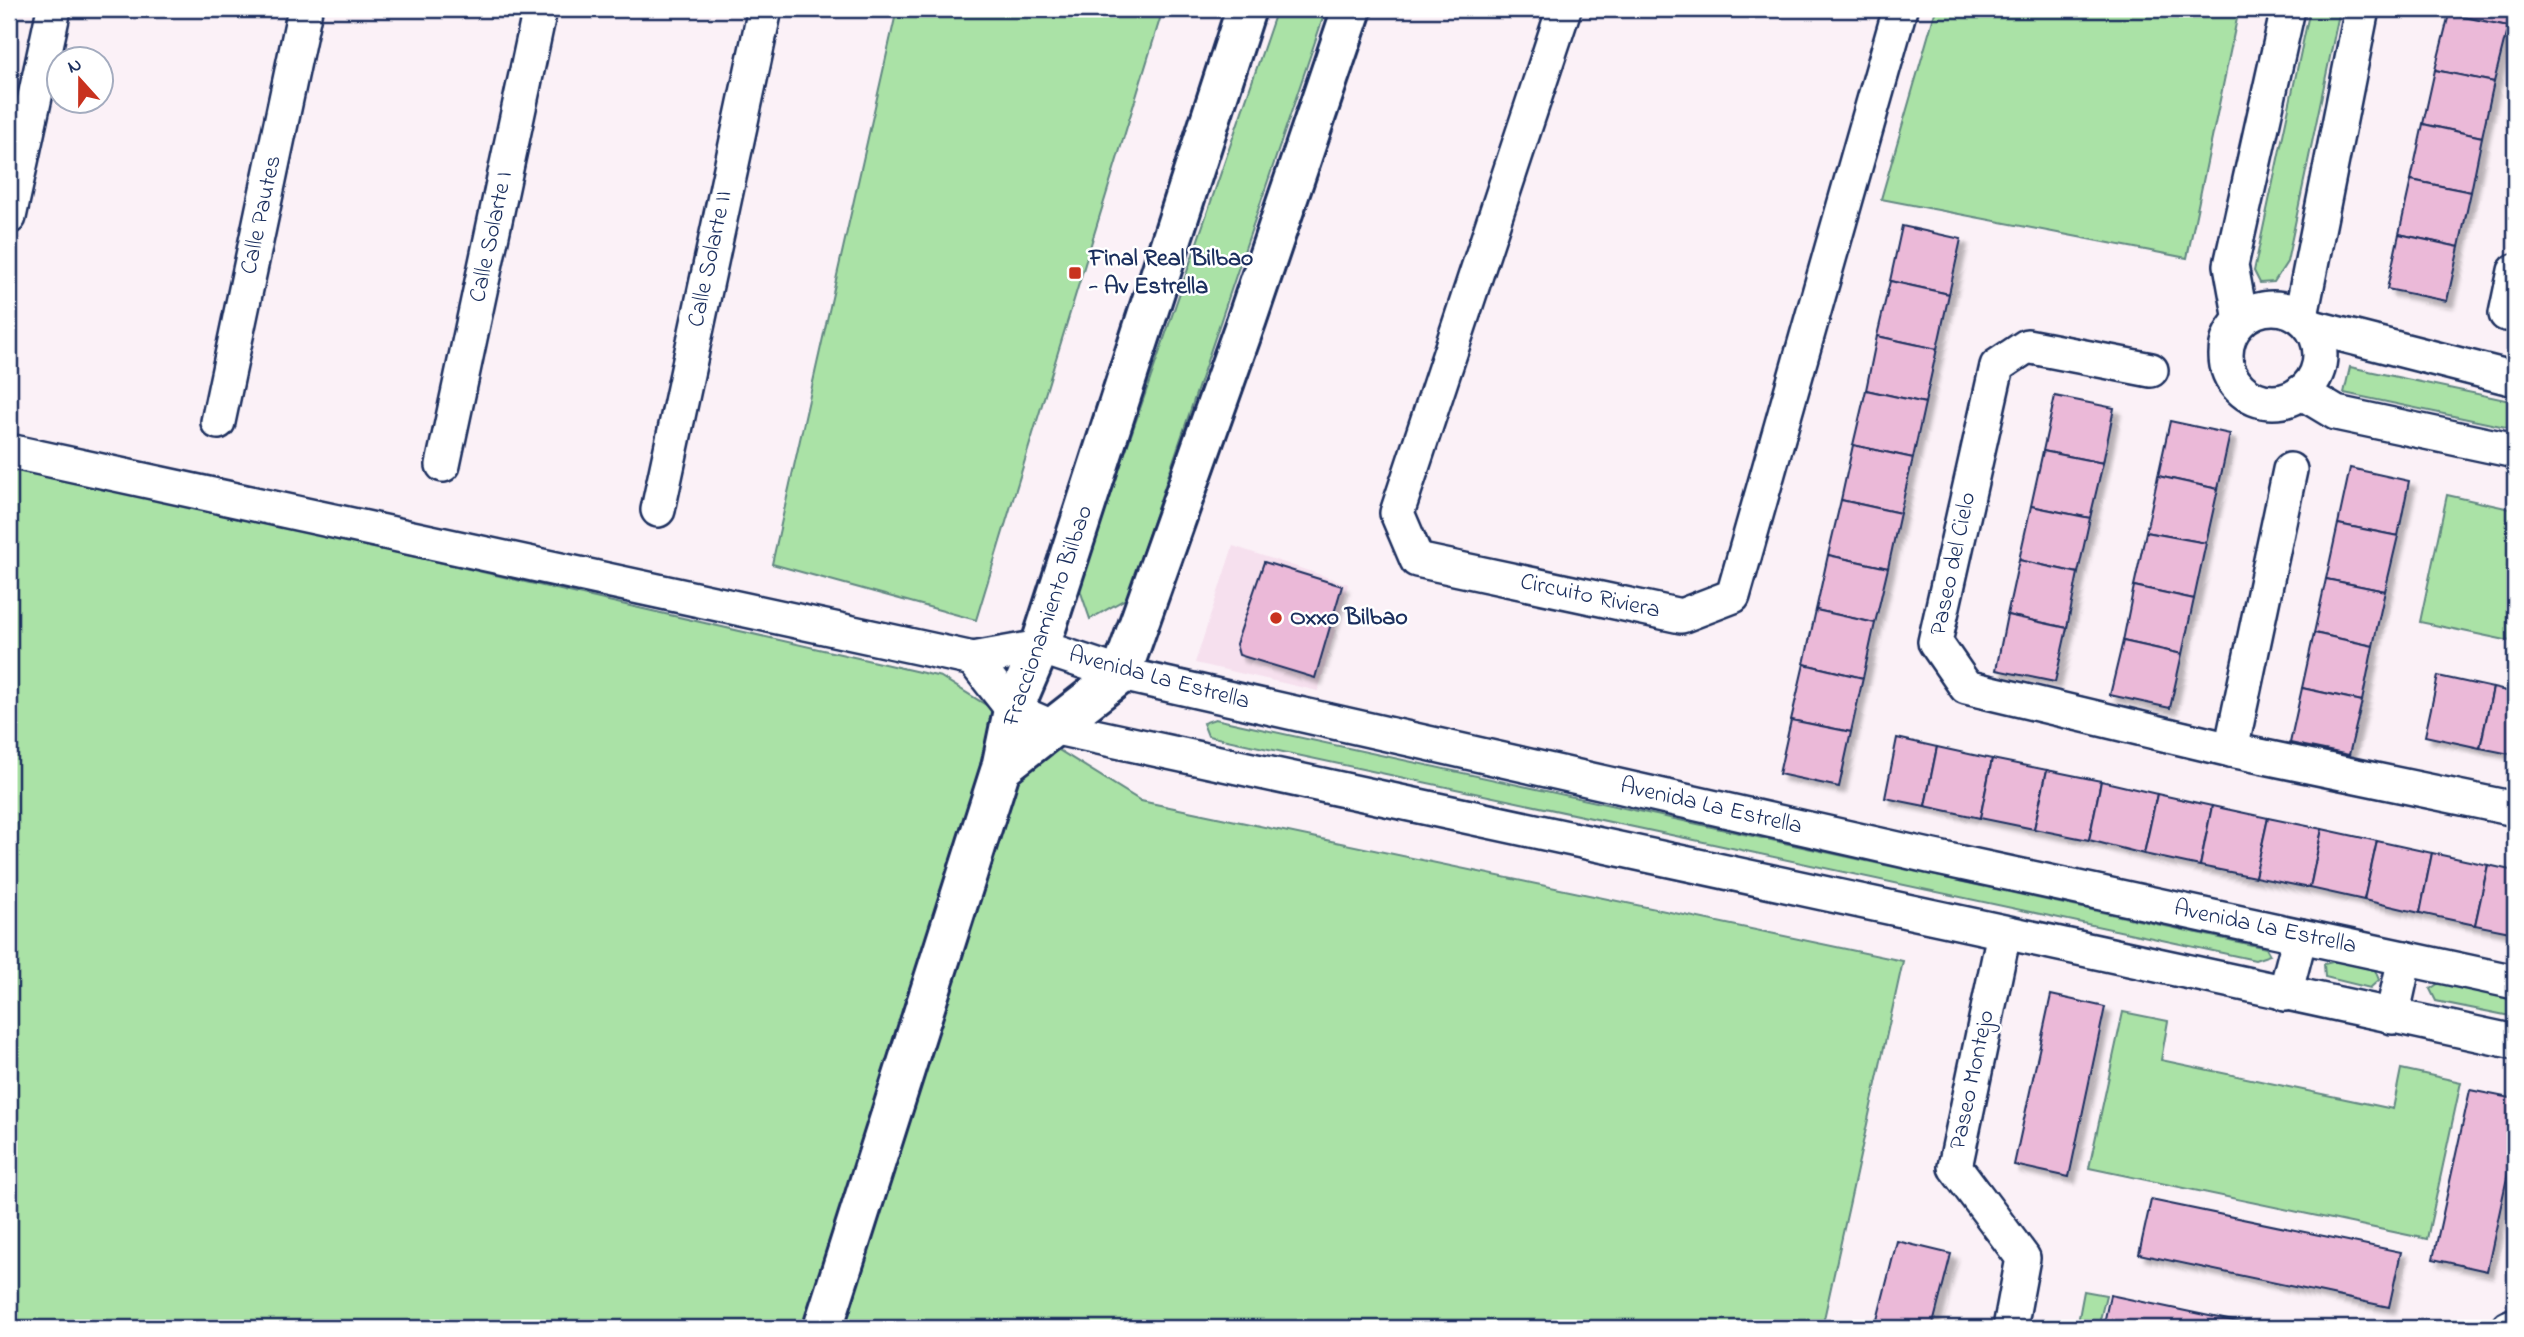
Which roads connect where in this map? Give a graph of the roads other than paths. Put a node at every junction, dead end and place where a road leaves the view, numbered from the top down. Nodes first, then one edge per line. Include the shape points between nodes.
1 (54, 9) edge
2 (305, 9) edge
3 (540, 9) edge
4 (765, 9) edge
5 (1246, 9) edge
6 (1352, 9) edge
7 (1564, 9) edge
8 (1900, 9) edge
9 (2288, 9) edge
10 (2362, 9) edge
11 (9, 217) edge
12 (2515, 271) edge
13 (2506, 314) dead end
14 (2241, 320) junction
15 (2306, 322) junction
16 (2151, 370) dead end
17 (2515, 379) edge
18 (2301, 392) junction
19 (218, 422) dead end
20 (2515, 450) edge
21 (9, 451) edge
22 (443, 465) dead end
23 (2290, 470) dead end
24 (658, 510) dead end
25 (1040, 646) junction
26 (973, 659) junction
27 (1121, 674) junction
28 (1013, 710) junction
29 (1052, 727) junction
30 (2231, 750) junction
31 (1001, 768) junction
32 (2515, 809) edge
33 (2004, 933) junction
34 (2300, 936) junction
35 (2405, 958) junction
36 (2515, 982) edge
37 (2285, 994) junction
38 (2392, 1017) junction
39 (2515, 1042) edge
40 (2515, 1325) edge
41 (823, 1328) edge
42 (2010, 1328) edge
43 (2508, 1328) edge

1 - 11 street
2 - 19 street, Calle Pautes
3 - 22 street, Calle Solarte I
4 - 24 street, Calle Solarte II
5 - 25 main road, Fraccionamiento Bilbao
6 - 27 main road
7 - 8 street, Circuito Riviera via 1397,513 1417,560 1681,617 1733,596
9 - 14 street via 2231,265
10 - 15 street
12 - 13 street
14 - 15 street via 2272,308
14 - 18 street via 2225,347 2225,363 2240,391 2269,404 2286,402
15 - 17 street
15 - 18 street via 2320,356 2311,385
16 - 30 street, Paseo del Cielo via 2027,346 1997,366 1935,642 1966,687
18 - 20 street via 2336,413
21 - 26 street
23 - 30 street
25 - 26 street, Avenida La Estrella
25 - 27 street, Avenida La Estrella
25 - 28 main road, Fraccionamiento Bilbao
26 - 28 street
27 - 29 main road, Fraccionamiento Bilbao
27 - 34 street, Avenida La Estrella
28 - 29 street
28 - 31 main road, Fraccionamiento Bilbao
29 - 31 main road, Fraccionamiento Bilbao
29 - 33 street
30 - 32 street, Paseo del Cielo
31 - 41 main road
33 - 37 street
33 - 42 street, Paseo Montejo via 1955,1167 2024,1258
34 - 35 street, Avenida La Estrella
34 - 37 street
35 - 36 street, Avenida La Estrella
35 - 38 street
37 - 38 street
38 - 39 street
40 - 43 street

